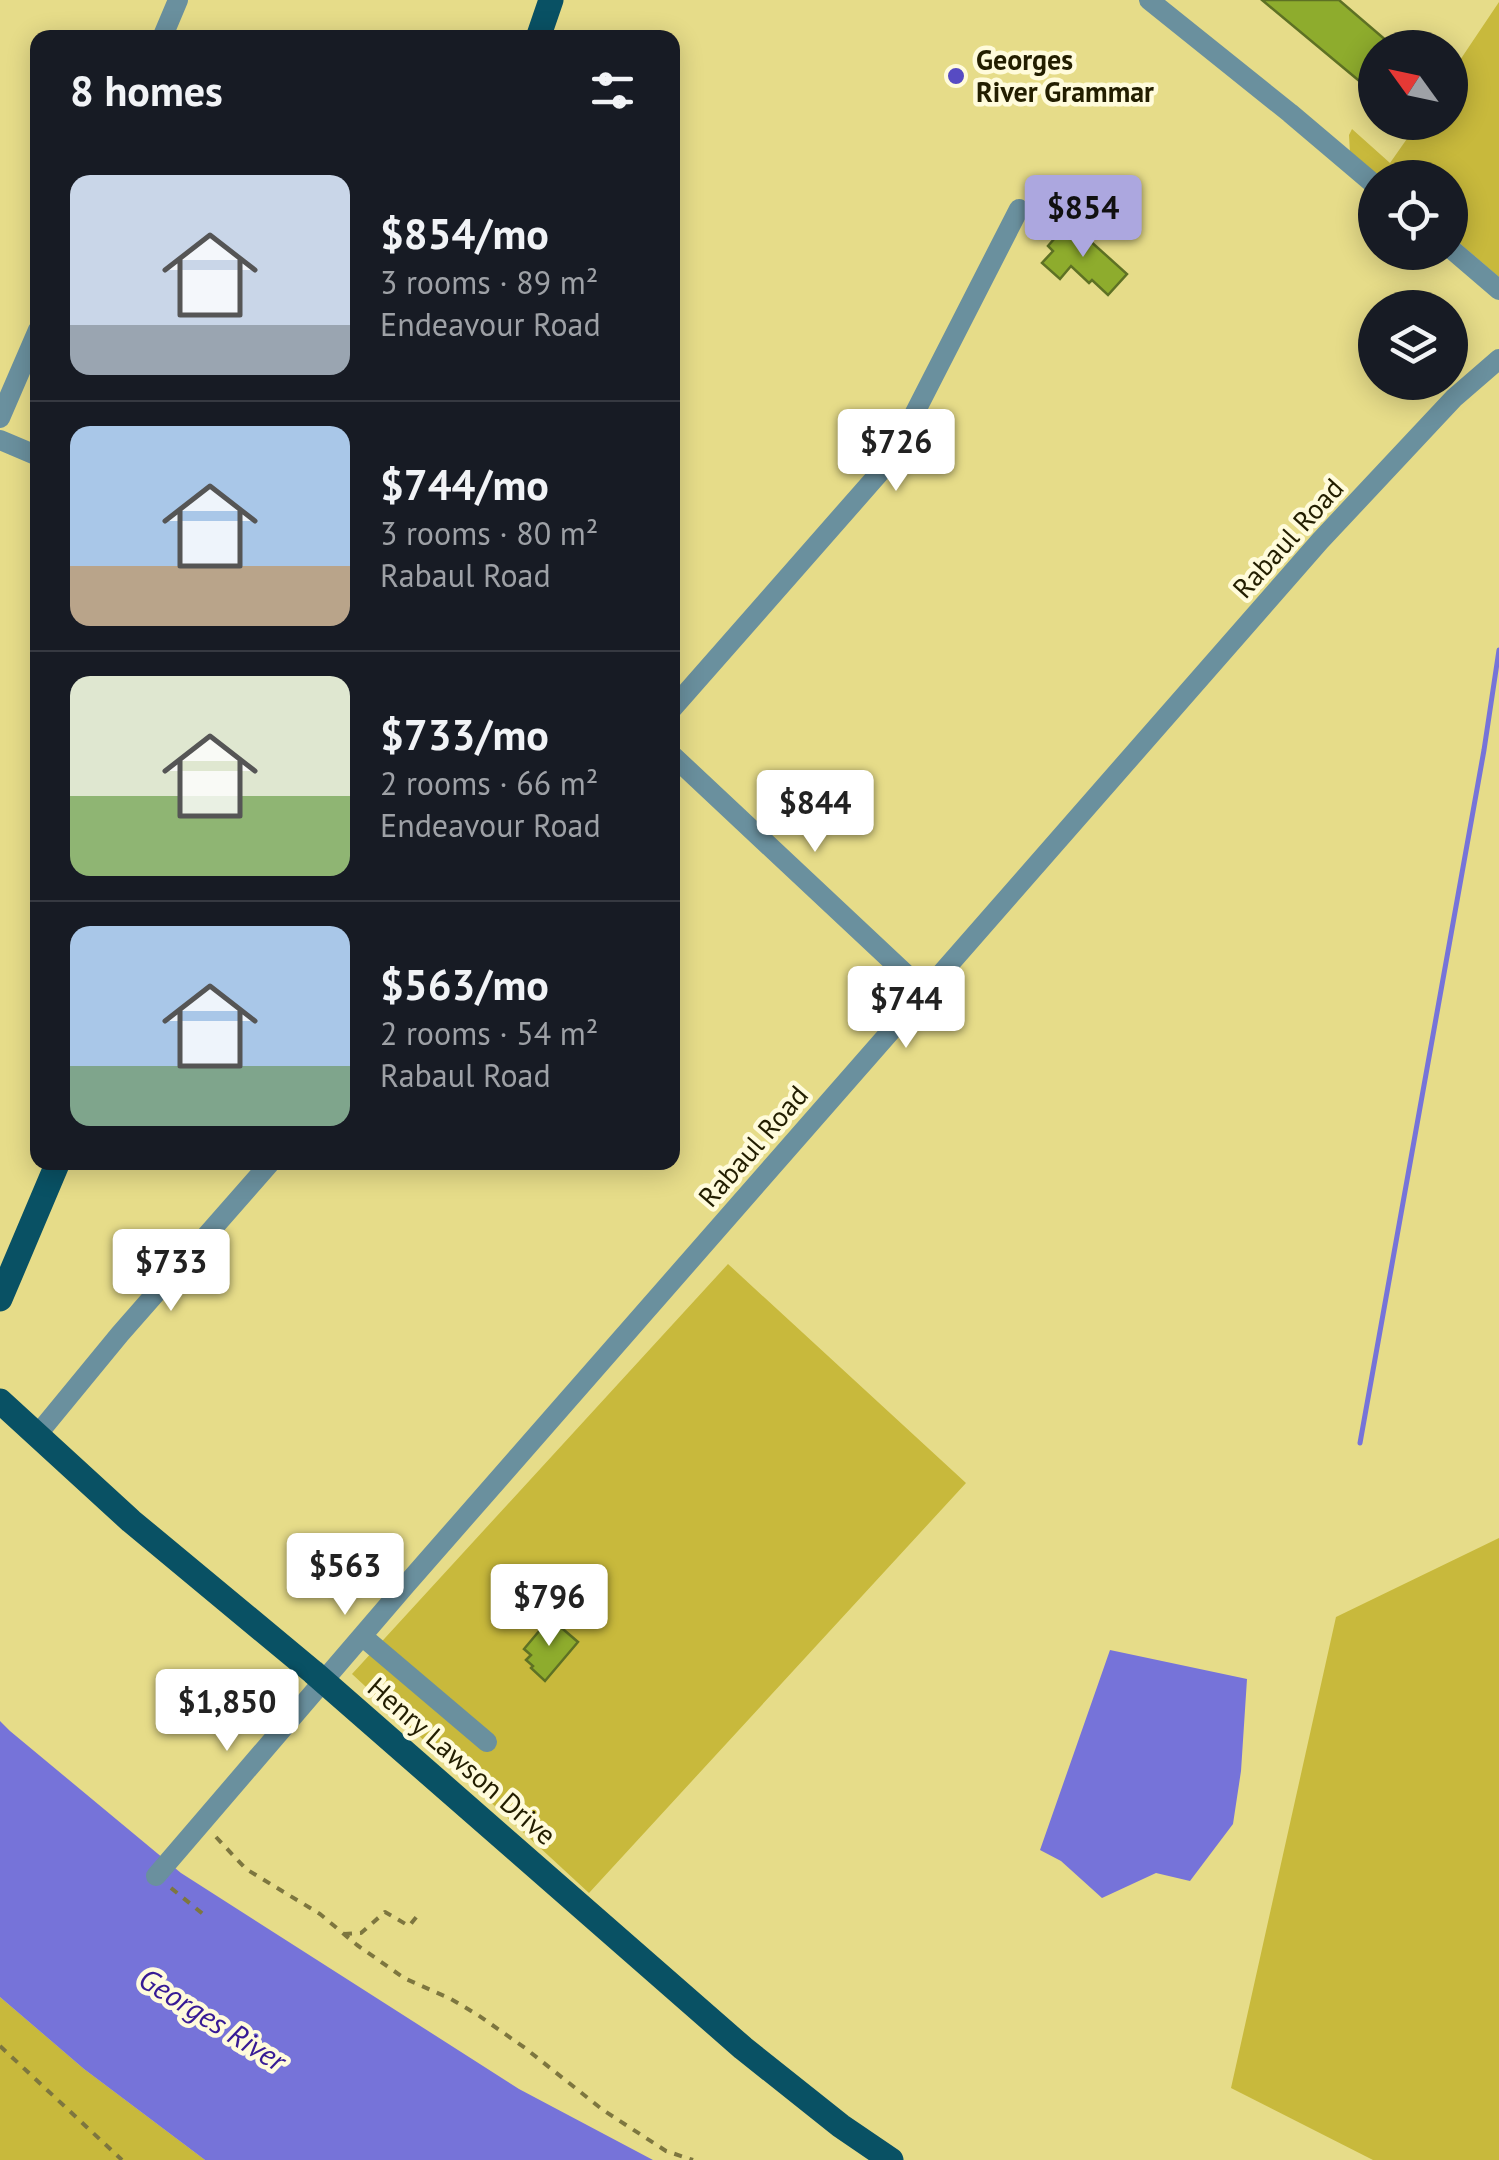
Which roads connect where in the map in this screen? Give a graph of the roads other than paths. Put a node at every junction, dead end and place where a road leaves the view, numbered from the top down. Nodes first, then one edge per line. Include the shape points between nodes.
1 (178, 0) edge
2 (551, 0) edge
3 (1149, 0) edge
4 (165, 30) edge
5 (541, 30) edge
6 (1358, 171) edge
7 (1018, 209) dead end
8 (1468, 263) edge
9 (1499, 290) edge
10 (30, 349) edge
11 (1499, 359) edge
12 (0, 418) edge
13 (0, 440) edge
14 (30, 453) edge
15 (680, 700) edge
16 (680, 762) edge
17 (925, 992) junction
18 (55, 1170) edge
19 (264, 1170) edge
20 (0, 1299) edge
21 (0, 1401) edge
22 (37, 1435) junction
23 (362, 1636) junction
24 (323, 1681) junction
25 (488, 1742) dead end
26 (164, 1882) road end
27 (890, 2160) edge

1 - 4 street
2 - 5 main road
3 - 6 street
7 - 15 street via 882,470
8 - 9 street
10 - 12 street
11 - 17 street, Rabaul Road via 1320,541
13 - 14 street
16 - 17 street
17 - 23 street, Rabaul Road
18 - 20 main road
19 - 22 street
21 - 22 main road, Henry Lawson Drive
22 - 24 main road, Henry Lawson Drive
23 - 24 street, Rabaul Road
23 - 25 street
24 - 26 street, Rabaul Road via 180,1847
24 - 27 main road, Henry Lawson Drive via 743,2048

